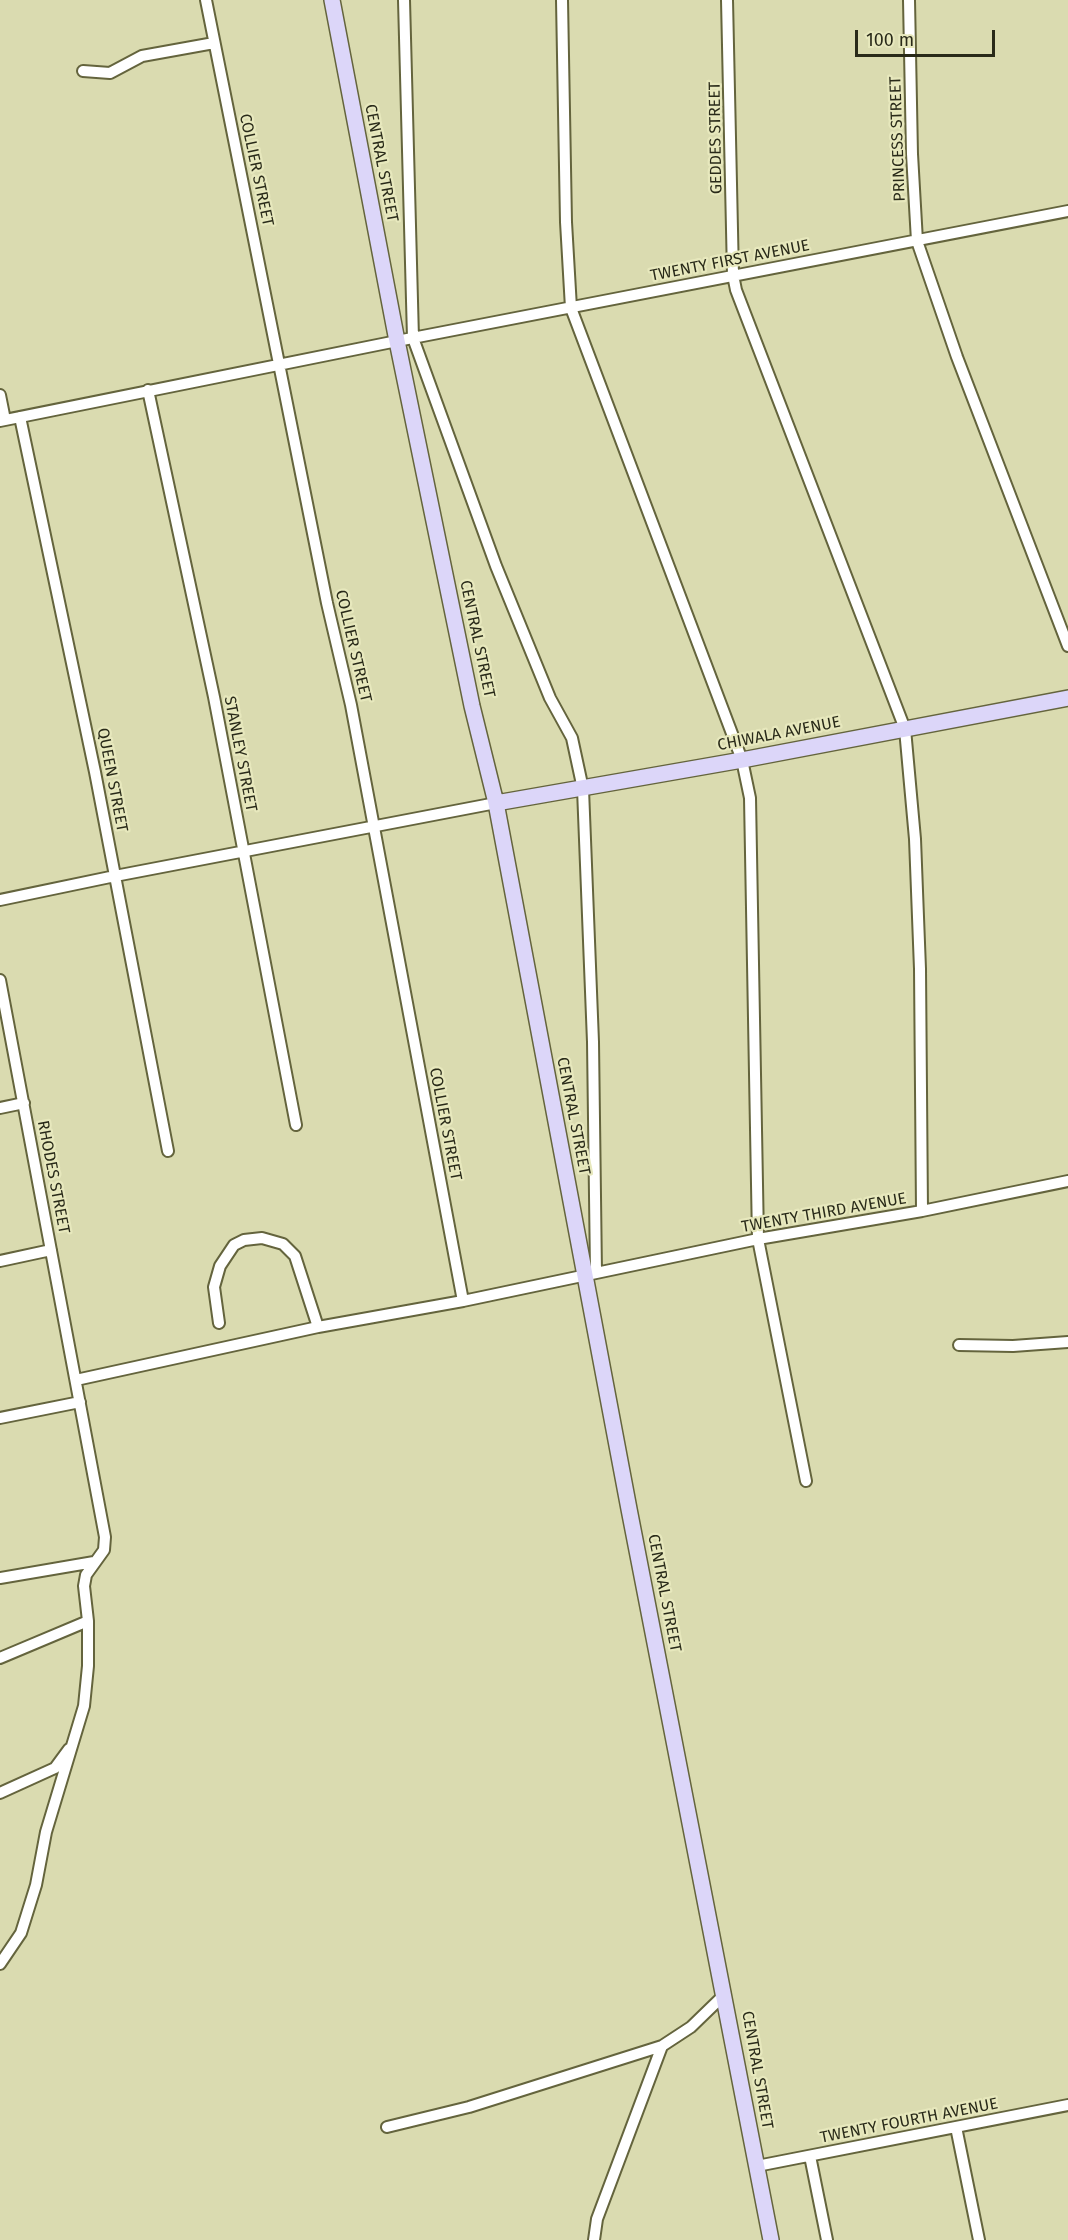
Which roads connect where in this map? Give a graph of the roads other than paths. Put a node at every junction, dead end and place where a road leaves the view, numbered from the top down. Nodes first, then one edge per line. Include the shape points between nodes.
1 (206, 0) edge
2 (332, 0) edge
3 (404, 0) edge
4 (562, 0) edge
5 (727, 0) edge
6 (909, 0) edge
7 (214, 43) junction
8 (83, 71) dead end
9 (1068, 211) edge
10 (917, 241) junction
11 (733, 275) junction
12 (571, 308) junction
13 (413, 338) junction
14 (397, 341) junction
15 (279, 365) junction
16 (148, 390) junction
17 (0, 395) edge
18 (20, 417) junction
19 (2, 420) edge
20 (1068, 646) edge
21 (1068, 698) edge
22 (905, 729) junction
23 (742, 760) junction
24 (583, 789) junction
25 (496, 803) junction
26 (375, 827) junction
27 (244, 853) junction
28 (115, 876) junction
29 (0, 900) edge
30 (0, 980) edge
31 (24, 1103) junction
32 (0, 1108) edge
33 (296, 1125) dead end
34 (168, 1150) dead end
35 (1068, 1181) edge
36 (922, 1210) junction
37 (758, 1239) junction
38 (51, 1250) junction
39 (0, 1261) edge
40 (591, 1275) junction
41 (463, 1301) junction
42 (219, 1323) dead end
43 (318, 1327) junction
44 (1068, 1342) edge
45 (959, 1345) dead end
46 (76, 1380) junction
47 (80, 1402) junction
48 (0, 1418) edge
49 (806, 1481) dead end
50 (94, 1562) junction
51 (0, 1578) edge
52 (88, 1621) junction
53 (0, 1658) edge
54 (75, 1740) junction
55 (0, 1793) edge
56 (0, 1964) edge
57 (725, 1994) junction
58 (662, 2046) junction
59 (1068, 2104) edge
60 (387, 2127) dead end
61 (956, 2127) junction
62 (810, 2156) junction
63 (757, 2166) junction
64 (594, 2240) edge
65 (771, 2240) edge
66 (827, 2240) edge
67 (979, 2240) edge

1 - 7 street, COLLIER STREET
2 - 14 street, CENTRAL STREET
3 - 13 street
4 - 12 street
5 - 11 street, GEDDES STREET
6 - 10 street, PRINCESS STREET
7 - 8 street via 142,56 110,73
7 - 15 street, COLLIER STREET
9 - 10 street, TWENTY FIRST AVENUE
10 - 11 street, TWENTY FIRST AVENUE
10 - 20 street, PRINCESS STREET via 957,357
11 - 12 street, TWENTY FIRST AVENUE
11 - 22 street, GEDDES STREET
12 - 13 street, TWENTY FIRST AVENUE
12 - 23 street
13 - 14 street, TWENTY FIRST AVENUE
13 - 24 street via 500,577 550,698 572,738
14 - 15 street, TWENTY FIRST AVENUE
14 - 25 street, CENTRAL STREET via 472,706
15 - 16 street, TWENTY FIRST AVENUE
15 - 26 street, COLLIER STREET
16 - 18 street, TWENTY FIRST AVENUE
16 - 27 street, STANLEY STREET
17 - 19 street
18 - 19 street, TWENTY FIRST AVENUE
18 - 28 street, QUEEN STREET
21 - 22 street, CHIWALA AVENUE
22 - 23 street, CHIWALA AVENUE
22 - 36 street, GEDDES STREET via 915,839 920,969
23 - 24 street, CHIWALA AVENUE
23 - 37 street via 750,798
24 - 25 street, CHIWALA AVENUE
24 - 40 street via 593,1042
25 - 26 street
25 - 40 street, CENTRAL STREET
26 - 27 street
26 - 41 street, COLLIER STREET
27 - 28 street
27 - 33 street, STANLEY STREET
28 - 29 street
28 - 34 street, QUEEN STREET
30 - 31 street, RHODES STREET
31 - 32 street
31 - 38 street, RHODES STREET
35 - 36 street, TWENTY THIRD AVENUE
36 - 37 street, TWENTY THIRD AVENUE
37 - 40 street, TWENTY THIRD AVENUE
37 - 49 street
38 - 39 street
38 - 46 street, RHODES STREET
40 - 41 street, TWENTY THIRD AVENUE
40 - 57 street, CENTRAL STREET
41 - 43 street, TWENTY THIRD AVENUE
42 - 43 street via 214,1287 220,1266 234,1245 262,1238 283,1244 295,1256
43 - 46 street, TWENTY THIRD AVENUE
44 - 45 street
46 - 47 street, RHODES STREET
47 - 48 street
47 - 50 street, RHODES STREET via 105,1537 104,1550
50 - 51 street
50 - 52 street, RHODES STREET via 84,1586
52 - 53 street
52 - 54 street, RHODES STREET via 84,1706
54 - 55 street via 56,1768
54 - 56 street, RHODES STREET via 46,1832 36,1885 21,1933
57 - 58 street via 685,2032
57 - 63 street, CENTRAL STREET
58 - 60 street via 469,2107
58 - 64 street via 597,2219
59 - 61 street, TWENTY FOURTH AVENUE
61 - 62 street, TWENTY FOURTH AVENUE
61 - 67 street
62 - 63 street, TWENTY FOURTH AVENUE
62 - 66 street
63 - 65 street, CENTRAL STREET

